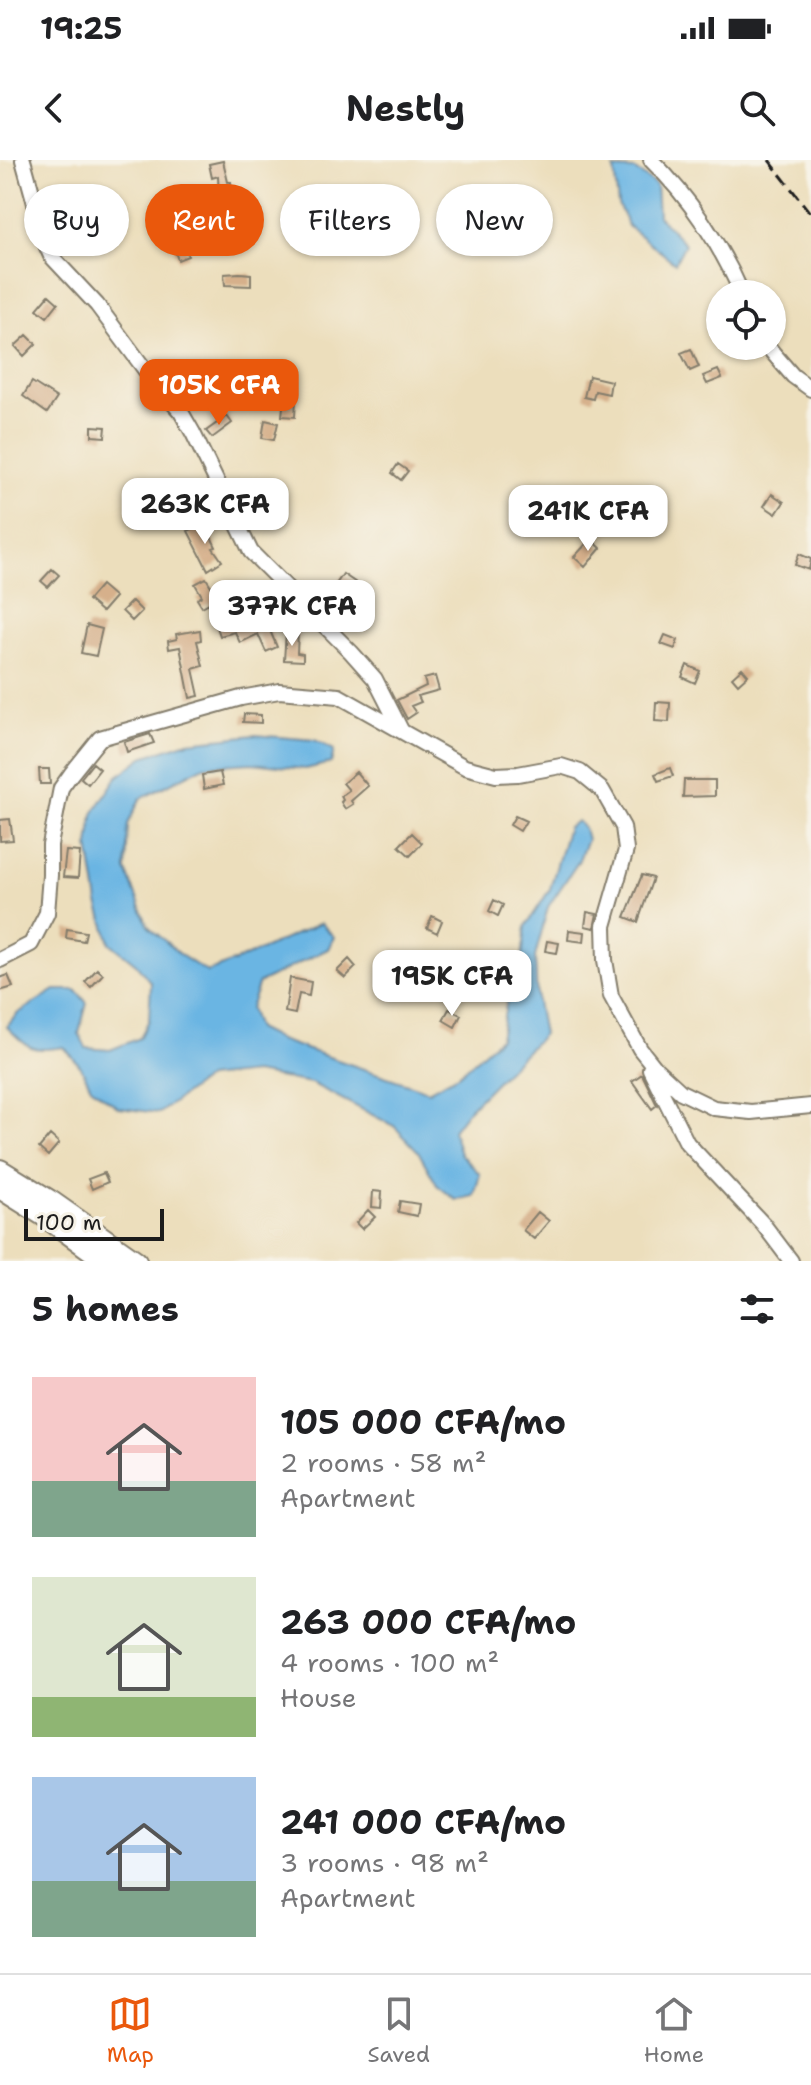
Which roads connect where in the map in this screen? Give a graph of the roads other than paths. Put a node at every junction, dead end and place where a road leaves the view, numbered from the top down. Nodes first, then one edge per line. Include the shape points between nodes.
1 (23, 160) edge
2 (651, 160) edge
3 (736, 280) edge
4 (779, 360) edge
5 (811, 389) edge
6 (402, 730) junction
7 (0, 960) edge
8 (640, 1049) junction
9 (811, 1106) edge
10 (0, 1170) edge
11 (0, 1188) edge
12 (106, 1261) edge
13 (136, 1261) edge
14 (791, 1261) edge

1 - 6 street via 51,256 181,412 251,552 375,679
2 - 3 street via 692,208
4 - 5 street
6 - 7 street via 339,696 279,691 100,738 61,788 50,845 47,913 31,944
6 - 8 street via 465,767 496,775 561,766 580,772 602,790 623,827 626,850 604,926 605,960 611,996
8 - 9 street via 681,1092 714,1108 751,1112
8 - 14 street via 687,1143
10 - 13 highway
11 - 12 highway

